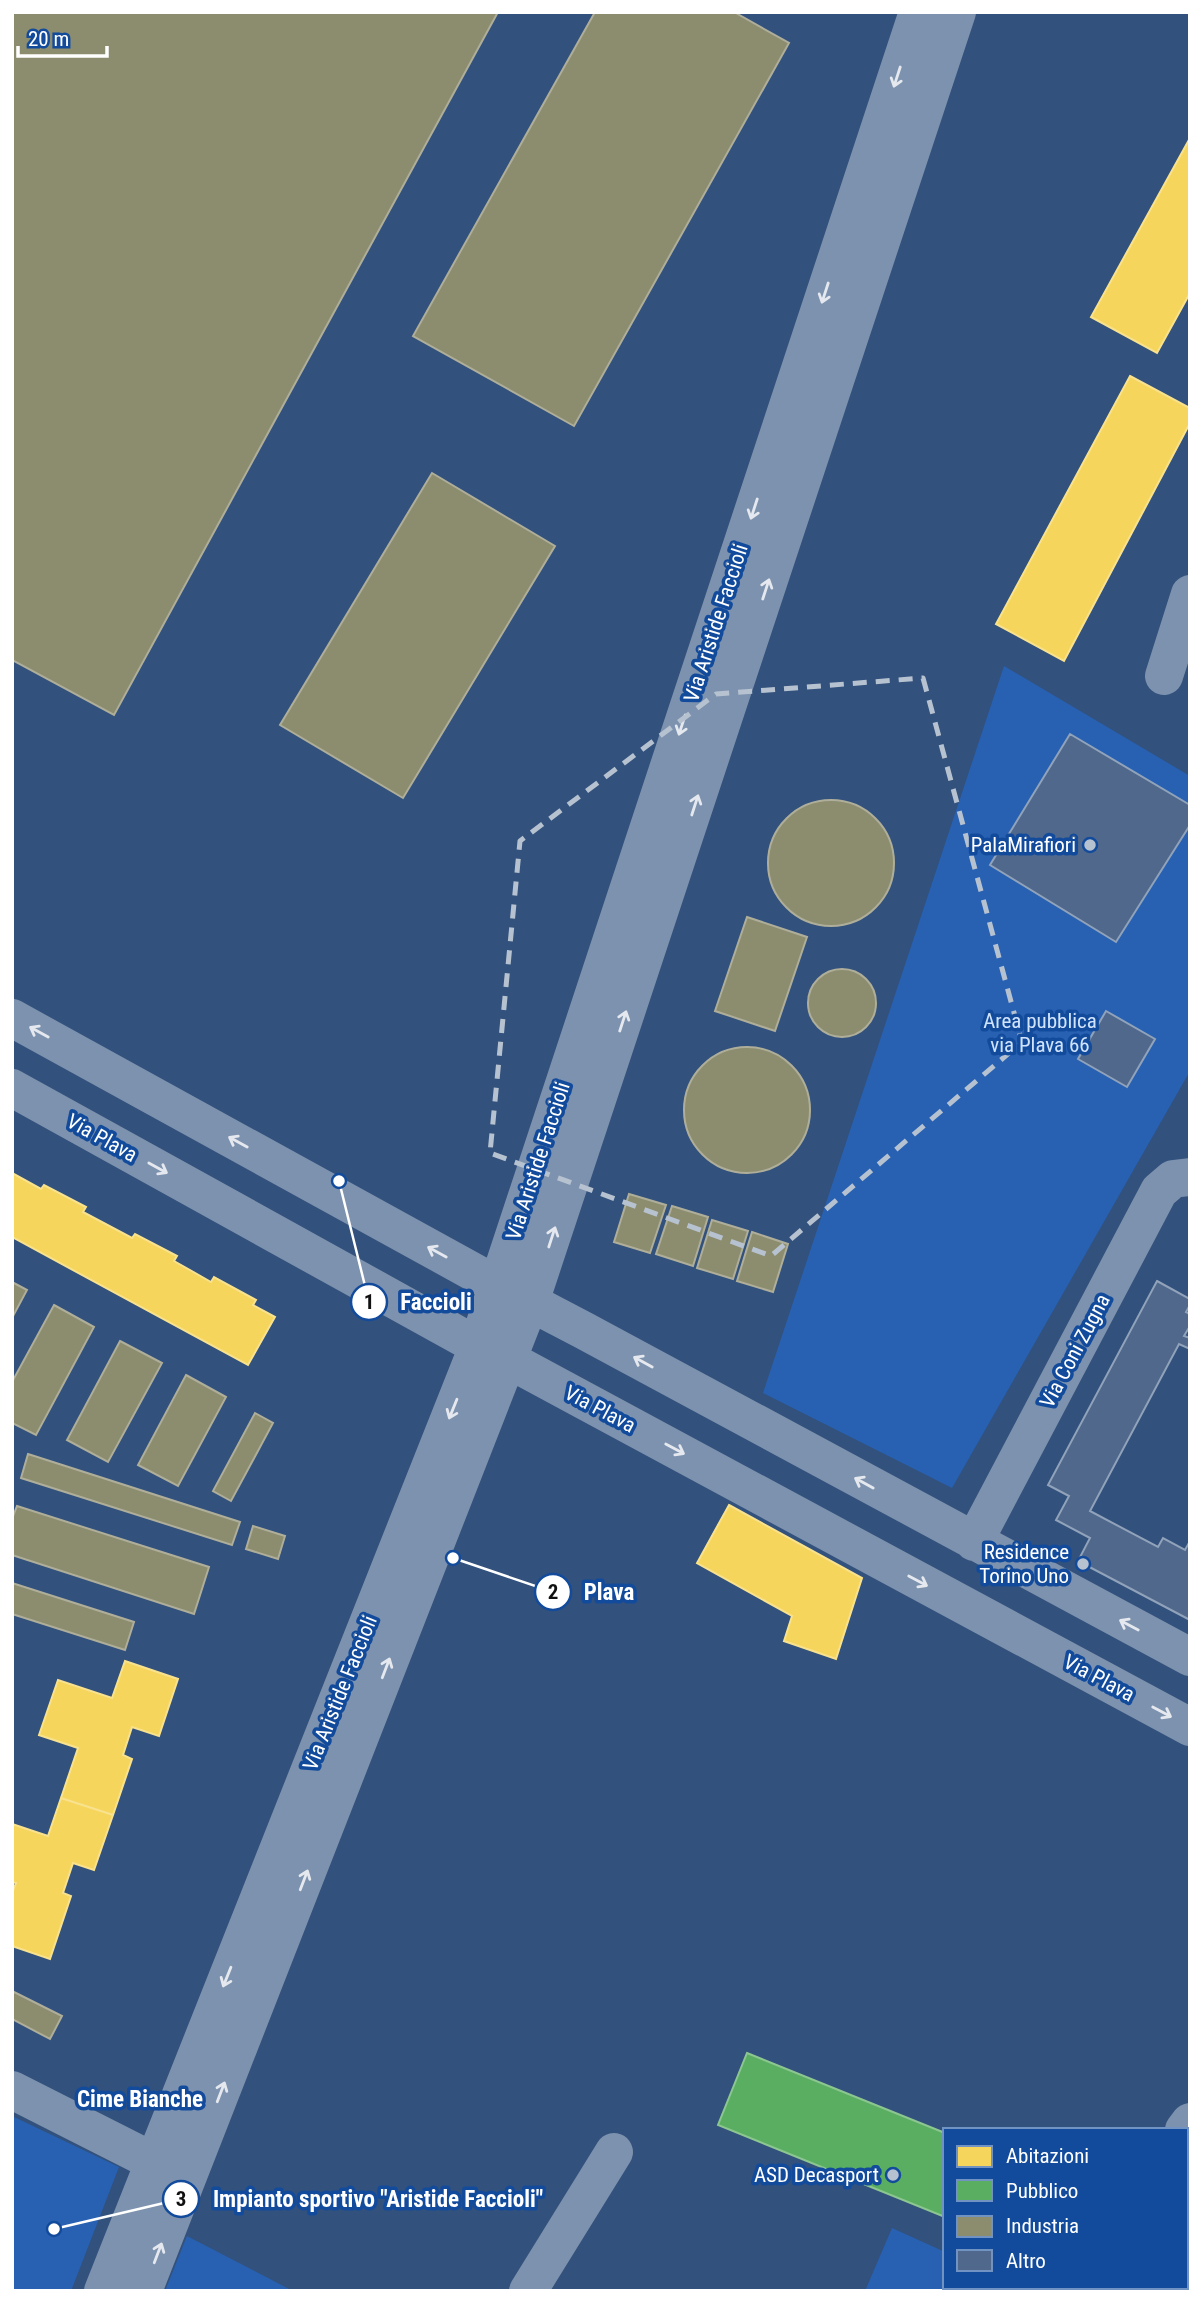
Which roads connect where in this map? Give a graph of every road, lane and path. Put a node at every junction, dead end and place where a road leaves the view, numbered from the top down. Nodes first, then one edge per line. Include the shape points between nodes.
1 (918, 12) edge
2 (957, 12) edge
3 (1190, 594) edge
4 (1164, 676) dead end
5 (12, 1018) edge
6 (12, 1088) edge
7 (1190, 1177) edge
8 (497, 1285) junction
9 (530, 1302) junction
10 (493, 1352) junction
11 (908, 1507) junction
12 (974, 1542) junction
13 (881, 1561) junction
14 (1190, 1657) edge
15 (1190, 1727) edge
16 (12, 2090) edge
17 (614, 2152) dead end
18 (153, 2162) junction
19 (187, 2178) junction
20 (103, 2291) edge
21 (143, 2291) edge
22 (528, 2291) edge

1 -> 8 street, Via Aristide Faccioli
9 -> 2 street, Via Aristide Faccioli
3 - 4 street
8 -> 5 street
6 -> 10 street, Via Plava
7 - 12 street, Via Coni Zugna via 1173,1179 1160,1191
8 - 9 street
8 - 10 street, Via Aristide Faccioli
9 - 10 street, Via Aristide Faccioli
11 -> 9 street
10 -> 13 street, Via Plava
10 -> 18 street, Via Aristide Faccioli
19 -> 10 street, Via Aristide Faccioli
11 - 12 street
11 - 13 street
14 -> 12 street
13 -> 15 street, Via Plava
16 - 18 street
17 - 22 street
18 - 19 street
18 - 20 street, Via Aristide Faccioli
21 -> 19 street, Via Aristide Faccioli

